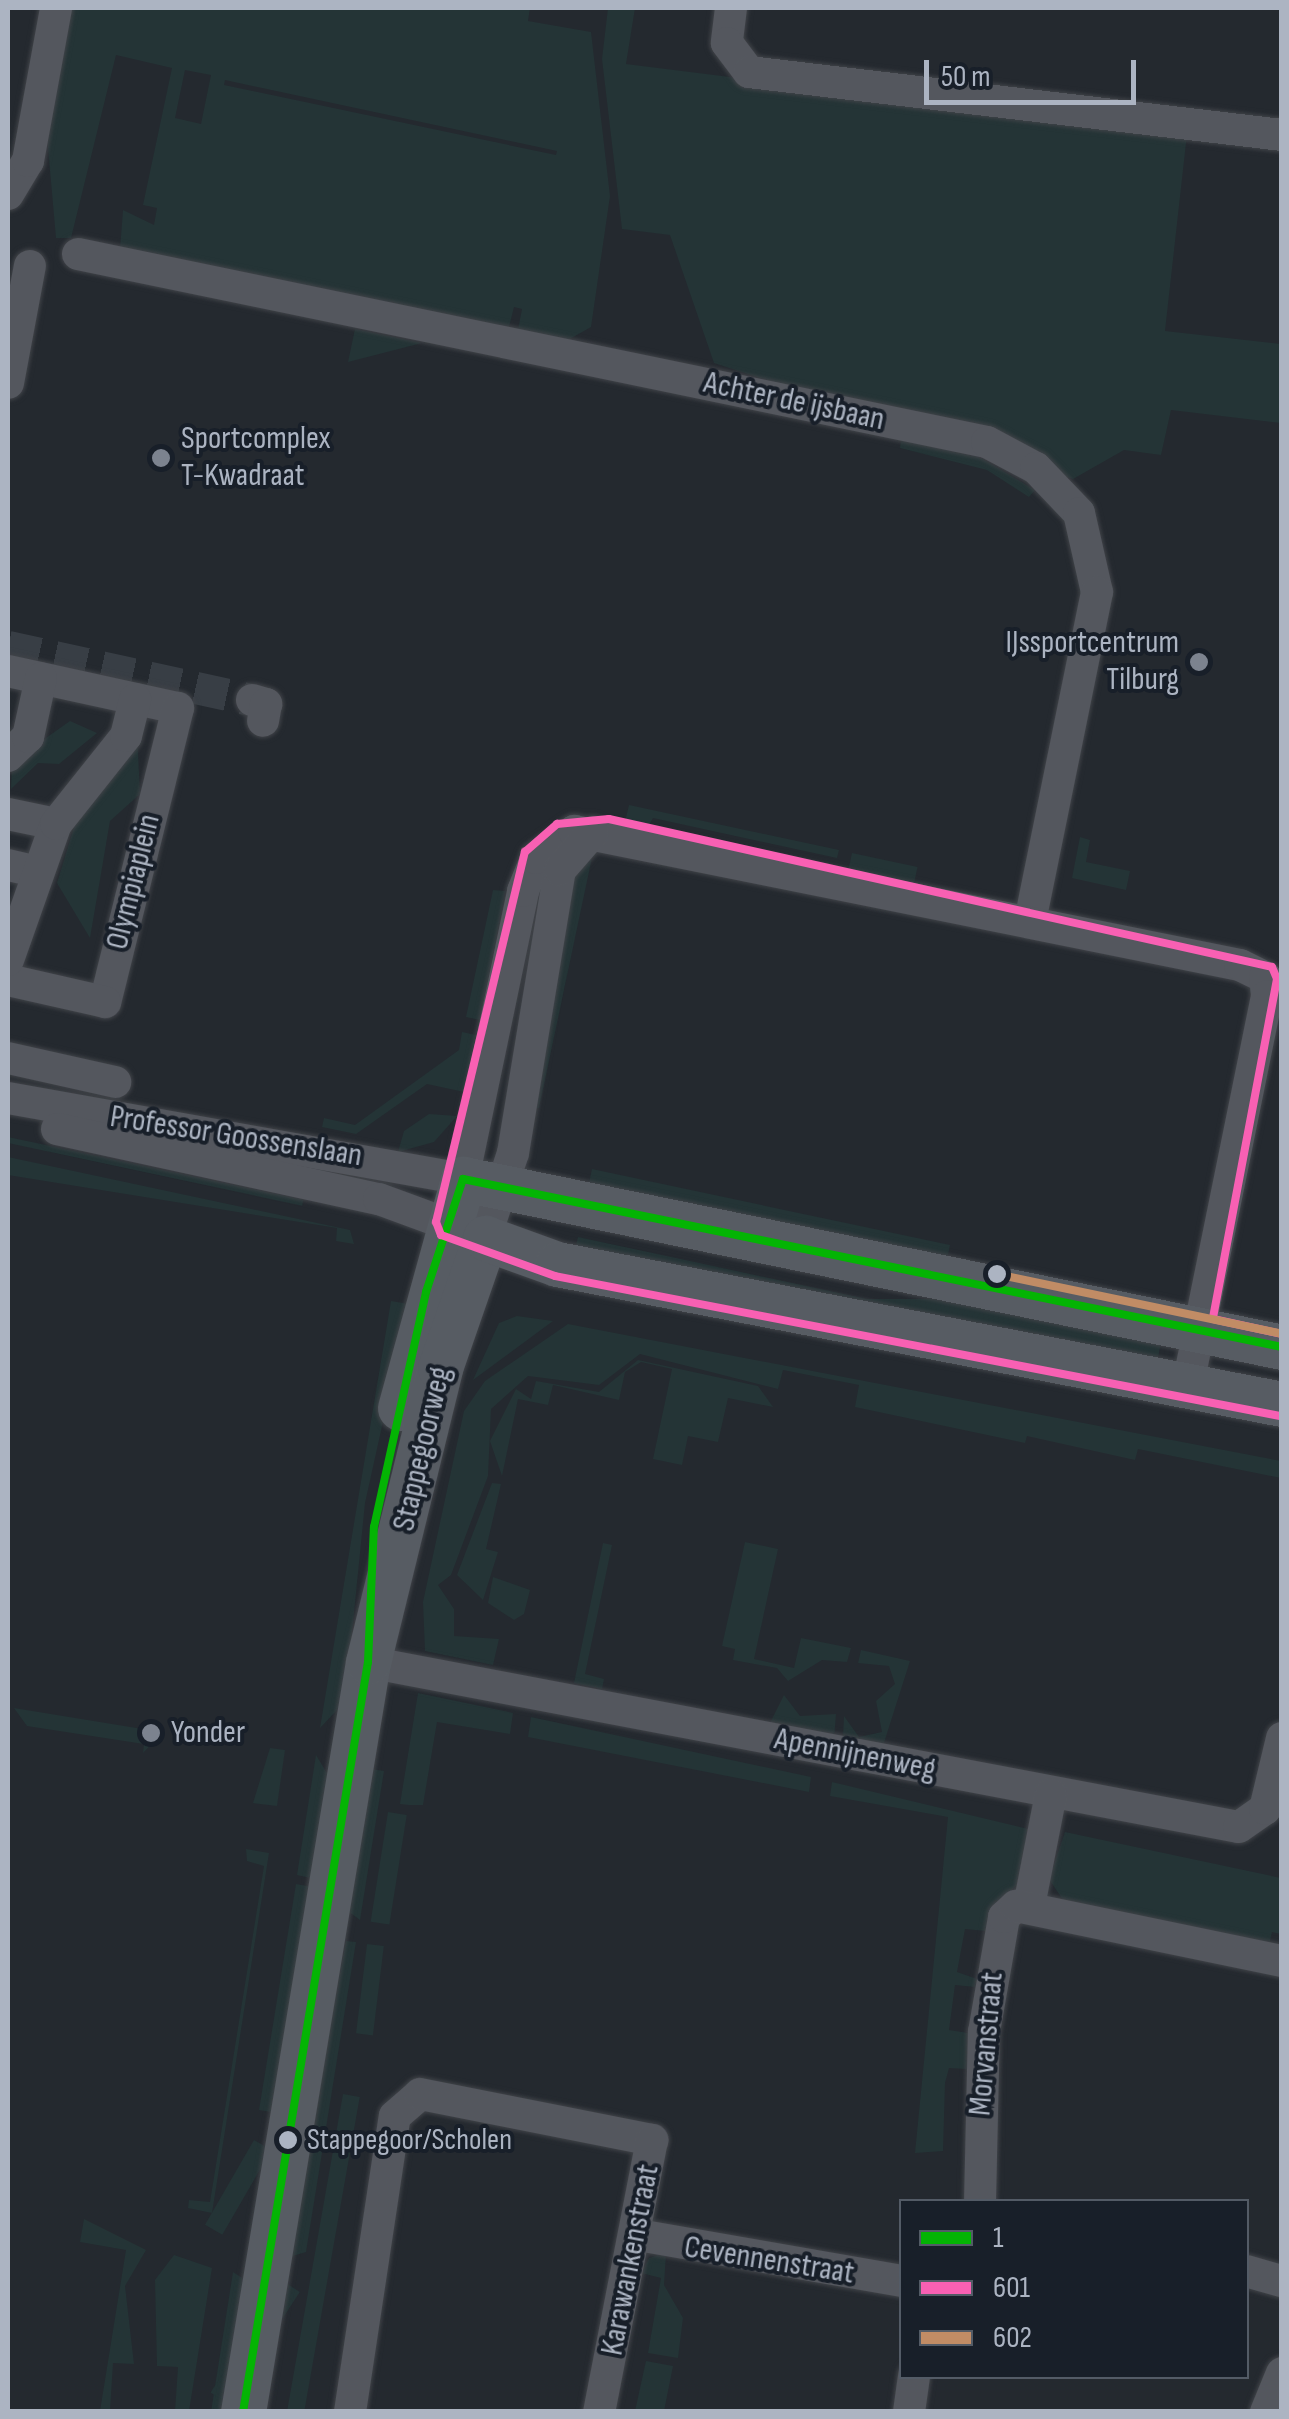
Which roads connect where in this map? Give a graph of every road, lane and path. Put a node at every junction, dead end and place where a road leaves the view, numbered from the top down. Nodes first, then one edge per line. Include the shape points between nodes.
1 (56, 8) edge
2 (731, 8) edge
3 (1282, 135) edge
4 (8, 194) edge
5 (78, 254) dead end
6 (30, 266) dead end
7 (8, 383) edge
8 (8, 671) edge
9 (41, 678) junction
10 (135, 699) junction
11 (8, 756) edge
12 (8, 814) edge
13 (56, 824) junction
14 (23, 868) edge
15 (1030, 920) junction
16 (8, 960) edge
17 (8, 980) edge
18 (8, 1058) edge
19 (115, 1082) dead end
20 (8, 1098) edge
21 (8, 1119) edge
22 (483, 1184) junction
23 (467, 1232) junction
24 (1198, 1329) junction
25 (1282, 1348) edge
26 (1188, 1384) junction
27 (1282, 1404) edge
28 (368, 1662) junction
29 (1282, 1738) edge
30 (1052, 1794) junction
31 (1029, 1906) junction
32 (1282, 1961) edge
33 (980, 2199) edge
34 (638, 2235) junction
35 (1249, 2272) edge
36 (899, 2279) edge
37 (1282, 2281) edge
38 (1282, 2373) edge
39 (914, 2379) edge
40 (243, 2412) edge
41 (350, 2412) edge
42 (600, 2412) edge
43 (909, 2412) edge
44 (1266, 2412) edge

1 - 4 street via 28,161
2 - 3 street via 727,43 749,72
5 - 15 street, Achter de ijsbaan via 987,442 1036,468 1079,513 1097,592
6 - 7 street
8 - 9 street, Olympiaplein
9 - 10 street, Olympiaplein
9 - 11 street via 28,737
10 - 13 street via 126,736
10 - 17 street, Olympiaplein via 178,708 105,1002
12 - 13 street
13 - 14 street
14 - 16 street
15 - 22 street, Stappegoorweg via 602,831 576,842 560,870
15 - 24 street via 1265,977
18 - 19 street
20 - 22 street, Professor Goossenslaan
21 - 23 street, Professor Goossenslaan via 379,1200
22 - 23 street, Stappegoorweg
22 - 24 street
23 - 26 street via 567,1267
23 - 28 street, Stappegoorweg
24 - 25 street
24 - 26 street
26 - 27 street
28 - 30 street, Apennijnenweg
28 - 40 street, Stappegoorweg
29 - 30 street, Apennijnenweg via 1265,1809 1240,1827
30 - 31 street
31 - 32 street
31 - 33 street, Morvanstraat via 1004,1917 994,1962
34 - 36 street, Cevennenstraat
34 - 41 street, Karawankenstraat via 654,2152 642,2132 420,2094 404,2103
34 - 42 street, Karawankenstraat
35 - 37 street
38 - 44 street
39 - 43 street

